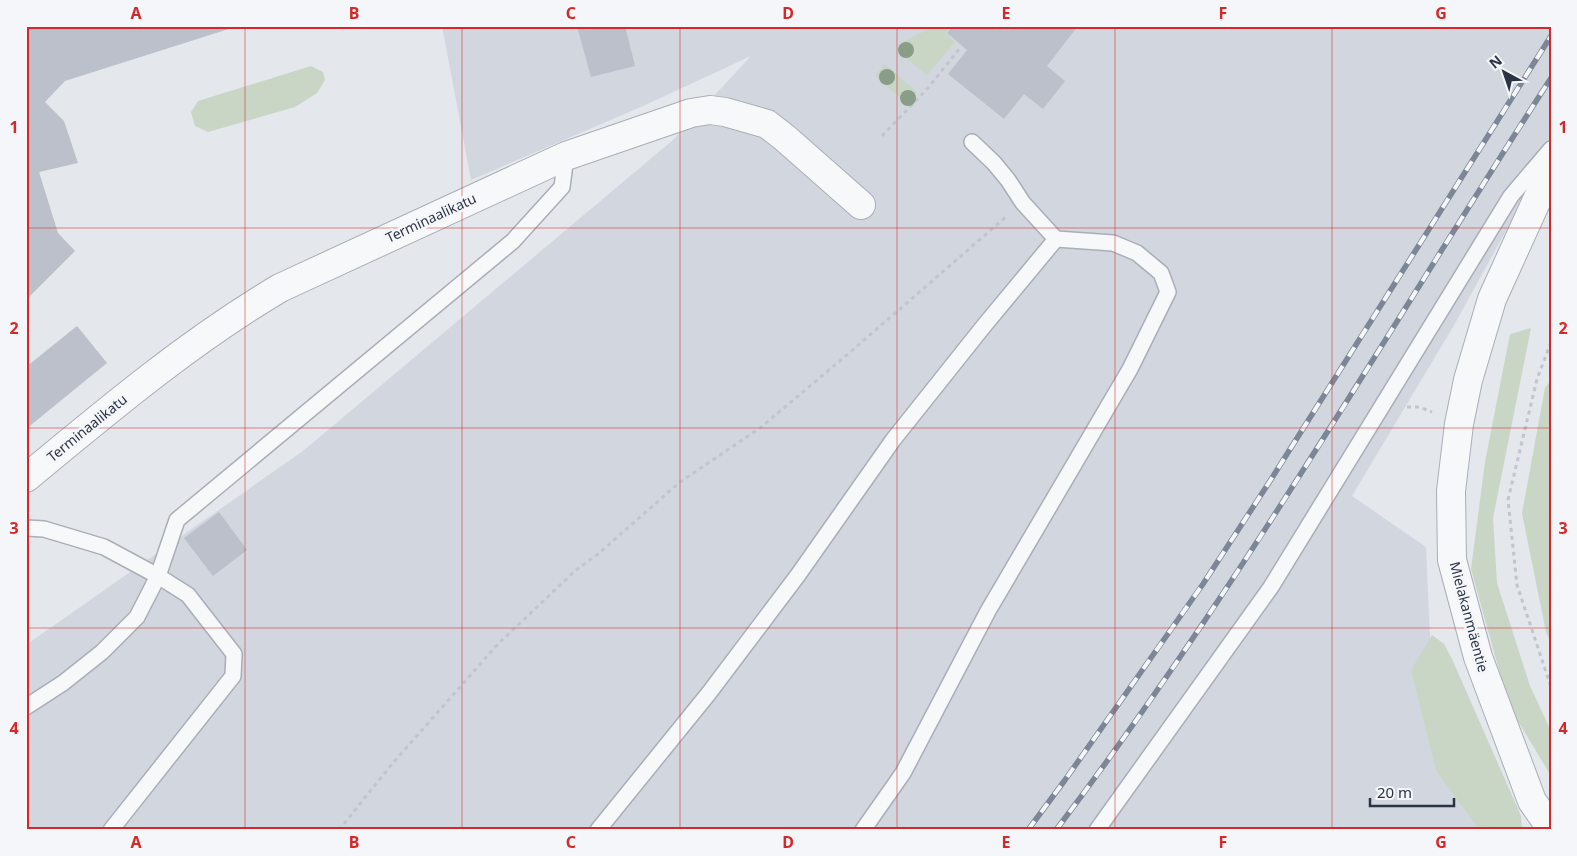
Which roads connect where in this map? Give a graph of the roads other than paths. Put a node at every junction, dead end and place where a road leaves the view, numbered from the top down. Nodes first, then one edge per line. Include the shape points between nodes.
1 (972, 142) dead end
2 (1551, 149) edge
3 (566, 156) junction
4 (1551, 169) edge
5 (861, 206) dead end
6 (1056, 239) junction
7 (26, 478) edge
8 (26, 528) edge
9 (158, 576) junction
10 (26, 707) edge
11 (1551, 828) edge
12 (111, 830) edge
13 (598, 830) edge
14 (864, 830) edge
15 (1098, 830) edge

1 - 6 lane via 994,163 1023,203
2 - 15 lane via 1511,196 1271,587
3 - 5 street, Terminaalikatu via 690,113 725,112 767,124
3 - 7 street, Terminaalikatu via 280,288 242,310 116,403
3 - 9 lane via 562,187 513,241 177,520
4 - 11 street, Mielakanmäentie via 1492,299 1468,380 1451,491 1452,560 1478,657 1532,801
6 - 13 lane via 893,440 798,575
6 - 14 lane via 1113,243 1136,253 1161,273 1168,292 1130,369 988,611 903,772
8 - 9 lane via 44,529 104,547
9 - 10 lane via 137,617 102,652
9 - 12 lane via 188,595 234,654 233,676

